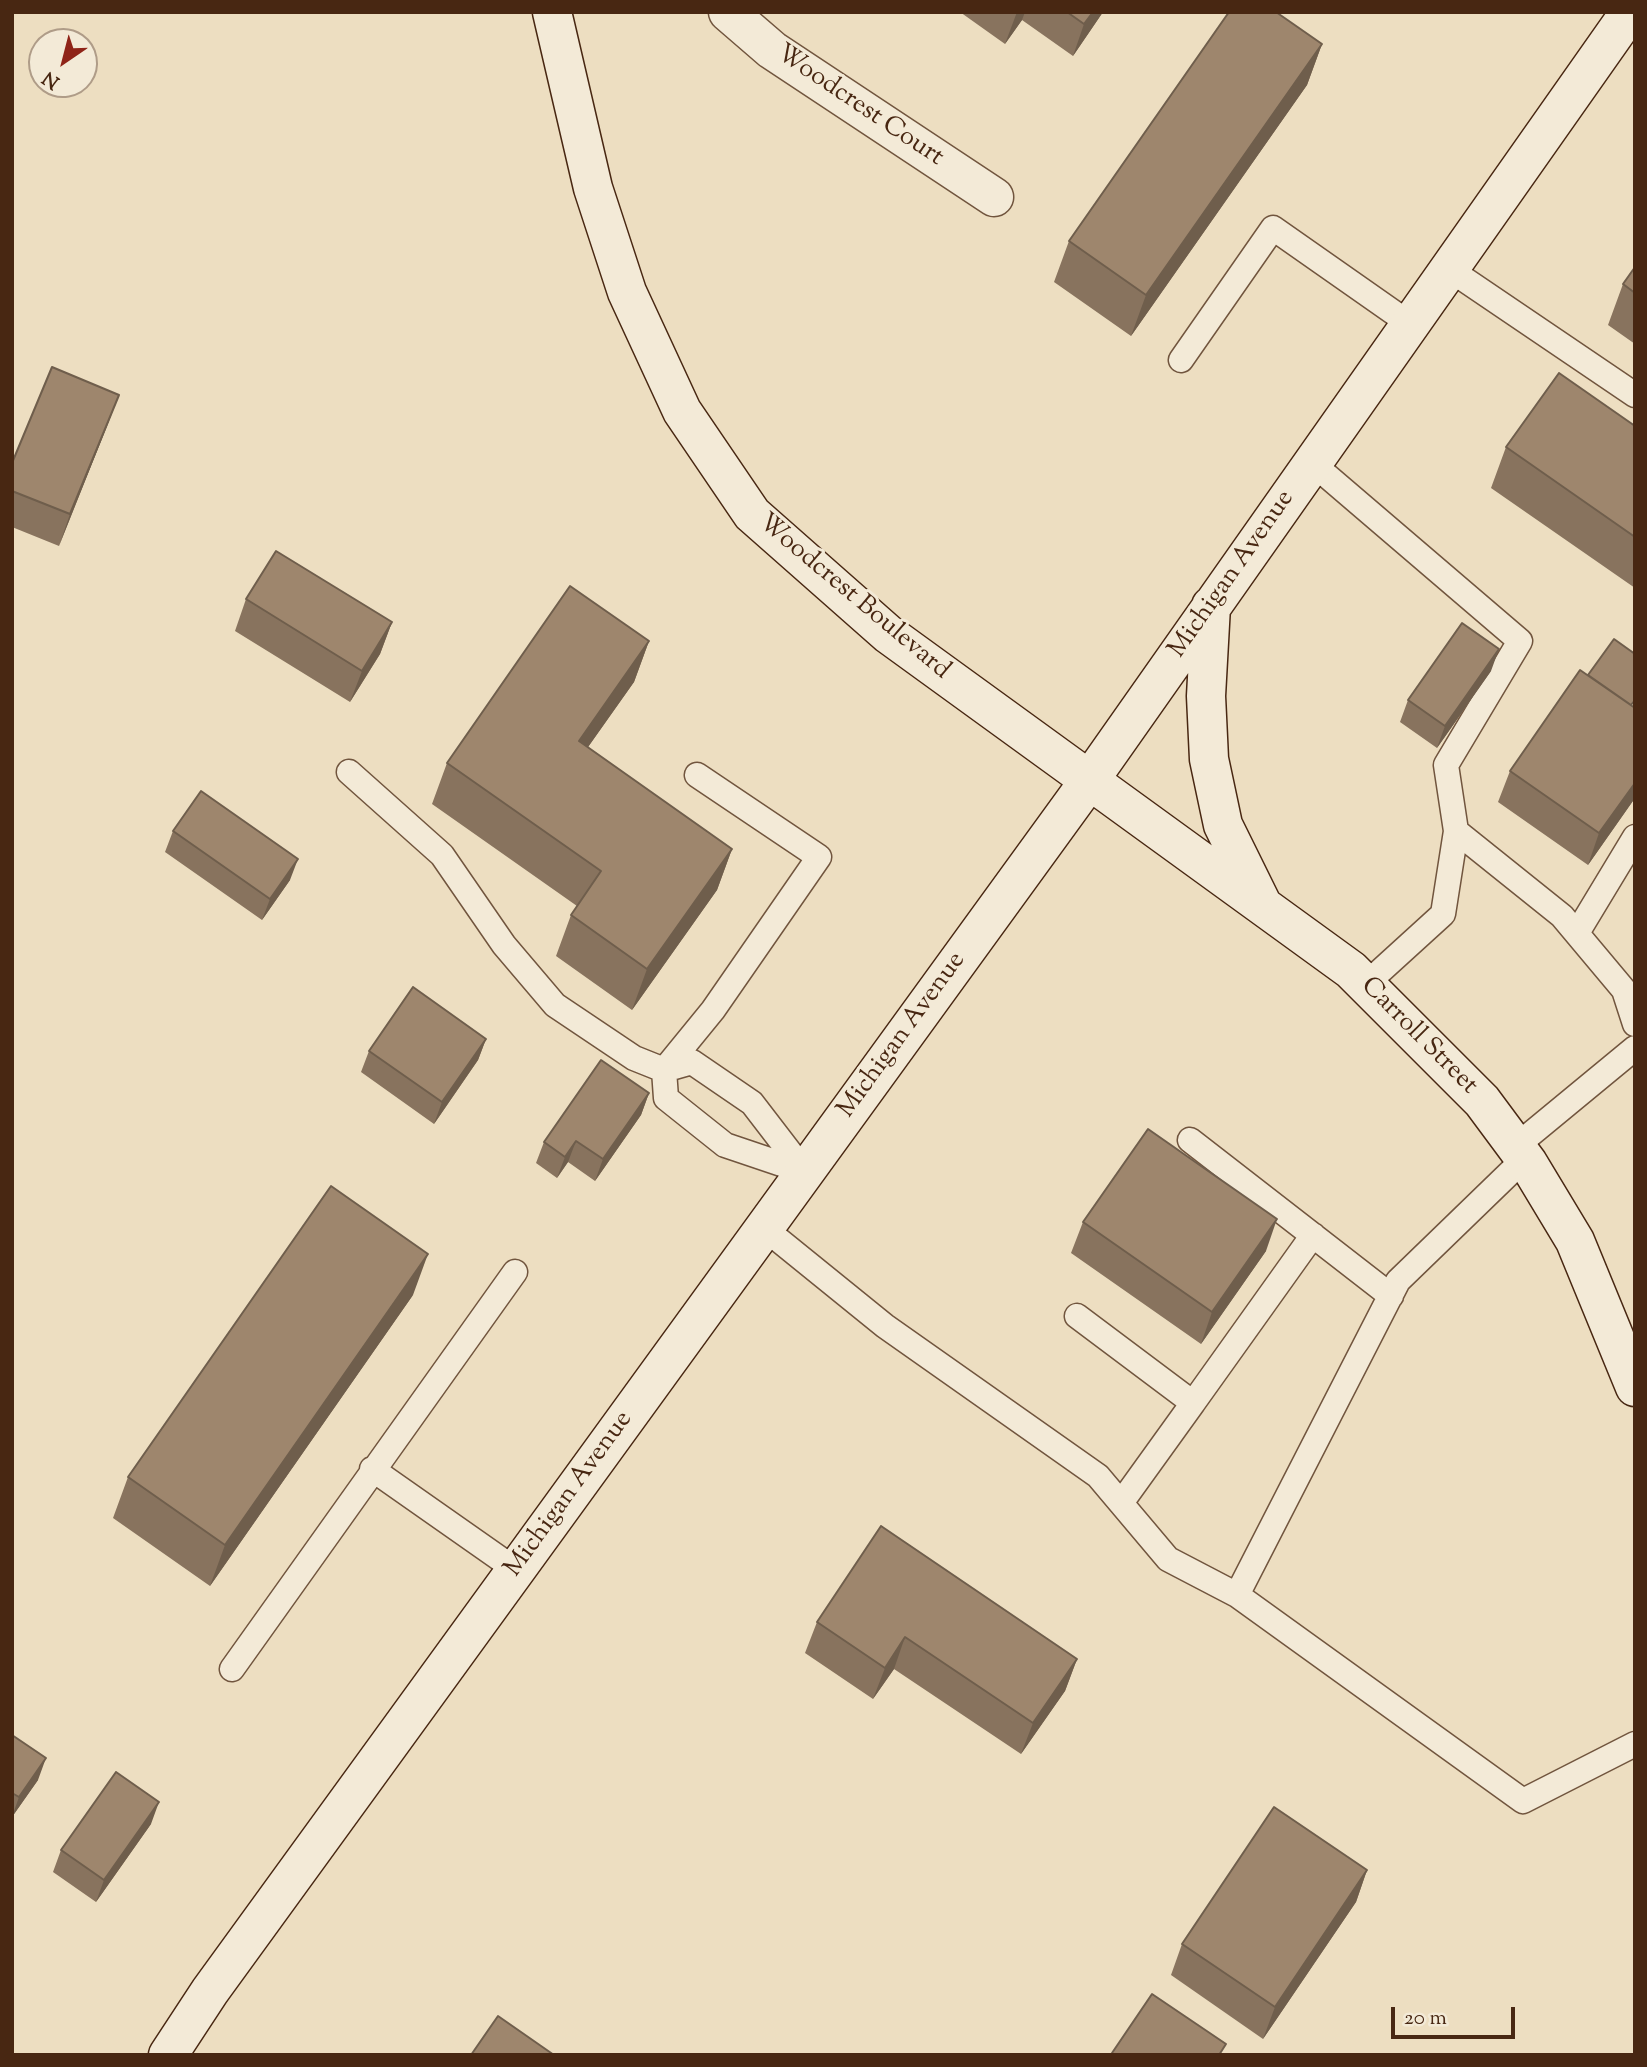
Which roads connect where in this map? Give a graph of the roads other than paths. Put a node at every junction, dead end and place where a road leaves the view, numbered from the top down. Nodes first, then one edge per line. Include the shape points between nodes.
1 (552, 12) edge
2 (728, 12) edge
3 (1630, 12) edge
4 (994, 197) dead end
5 (1449, 269) junction
6 (1410, 324) junction
7 (1181, 360) dead end
8 (1635, 395) edge
9 (1312, 463) junction
10 (1211, 606) junction
11 (349, 772) dead end
12 (697, 775) dead end
13 (1089, 781) junction
14 (1456, 831) junction
15 (1635, 837) edge
16 (1263, 907) junction
17 (1577, 933) junction
18 (1365, 985) junction
19 (1635, 1024) edge
20 (1635, 1048) edge
21 (664, 1070) junction
22 (1190, 1140) dead end
23 (1520, 1153) junction
24 (805, 1172) junction
25 (764, 1228) junction
26 (1313, 1236) junction
27 (515, 1272) dead end
28 (1391, 1296) junction
29 (1077, 1316) dead end
30 (1635, 1387) edge
31 (1193, 1403) junction
32 (372, 1469) junction
33 (1121, 1503) junction
34 (516, 1570) junction
35 (1237, 1595) junction
36 (232, 1669) dead end
37 (1635, 1744) edge
38 (168, 2055) edge

1 - 13 main road, Woodcrest Boulevard via 593,188 627,292 682,411 752,514 888,634
2 - 4 main road, Woodcrest Court via 772,50
3 - 5 main road, Michigan Avenue
5 - 6 main road, Michigan Avenue
5 - 8 lane
6 - 7 lane via 1273,228
6 - 9 main road, Michigan Avenue
9 - 10 main road, Michigan Avenue
9 - 14 lane via 1520,641 1447,765
10 - 13 main road, Michigan Avenue
10 - 16 main road via 1206,696 1209,760 1223,825
11 - 21 lane via 442,855 504,944 555,1005 634,1058
12 - 21 lane via 819,857 713,1010
13 - 16 main road, Carroll Street
13 - 24 main road, Michigan Avenue
14 - 17 lane
14 - 18 lane via 1443,914
15 - 17 lane
16 - 18 main road, Carroll Street
17 - 19 lane via 1624,990
18 - 23 main road, Carroll Street via 1482,1101
20 - 23 lane
21 - 24 lane via 666,1098 725,1145
21 - 24 lane via 692,1062 752,1103
22 - 26 lane
23 - 28 lane via 1398,1281
23 - 30 main road, Carroll Street via 1575,1241
24 - 25 main road, Michigan Avenue
25 - 33 lane via 885,1326 1098,1476
25 - 34 main road, Michigan Avenue
26 - 28 lane
26 - 31 lane
27 - 32 lane
28 - 35 lane
29 - 31 lane
31 - 33 lane
32 - 34 lane
32 - 36 lane
33 - 35 lane via 1168,1559
34 - 38 main road, Michigan Avenue
35 - 37 lane via 1523,1801

